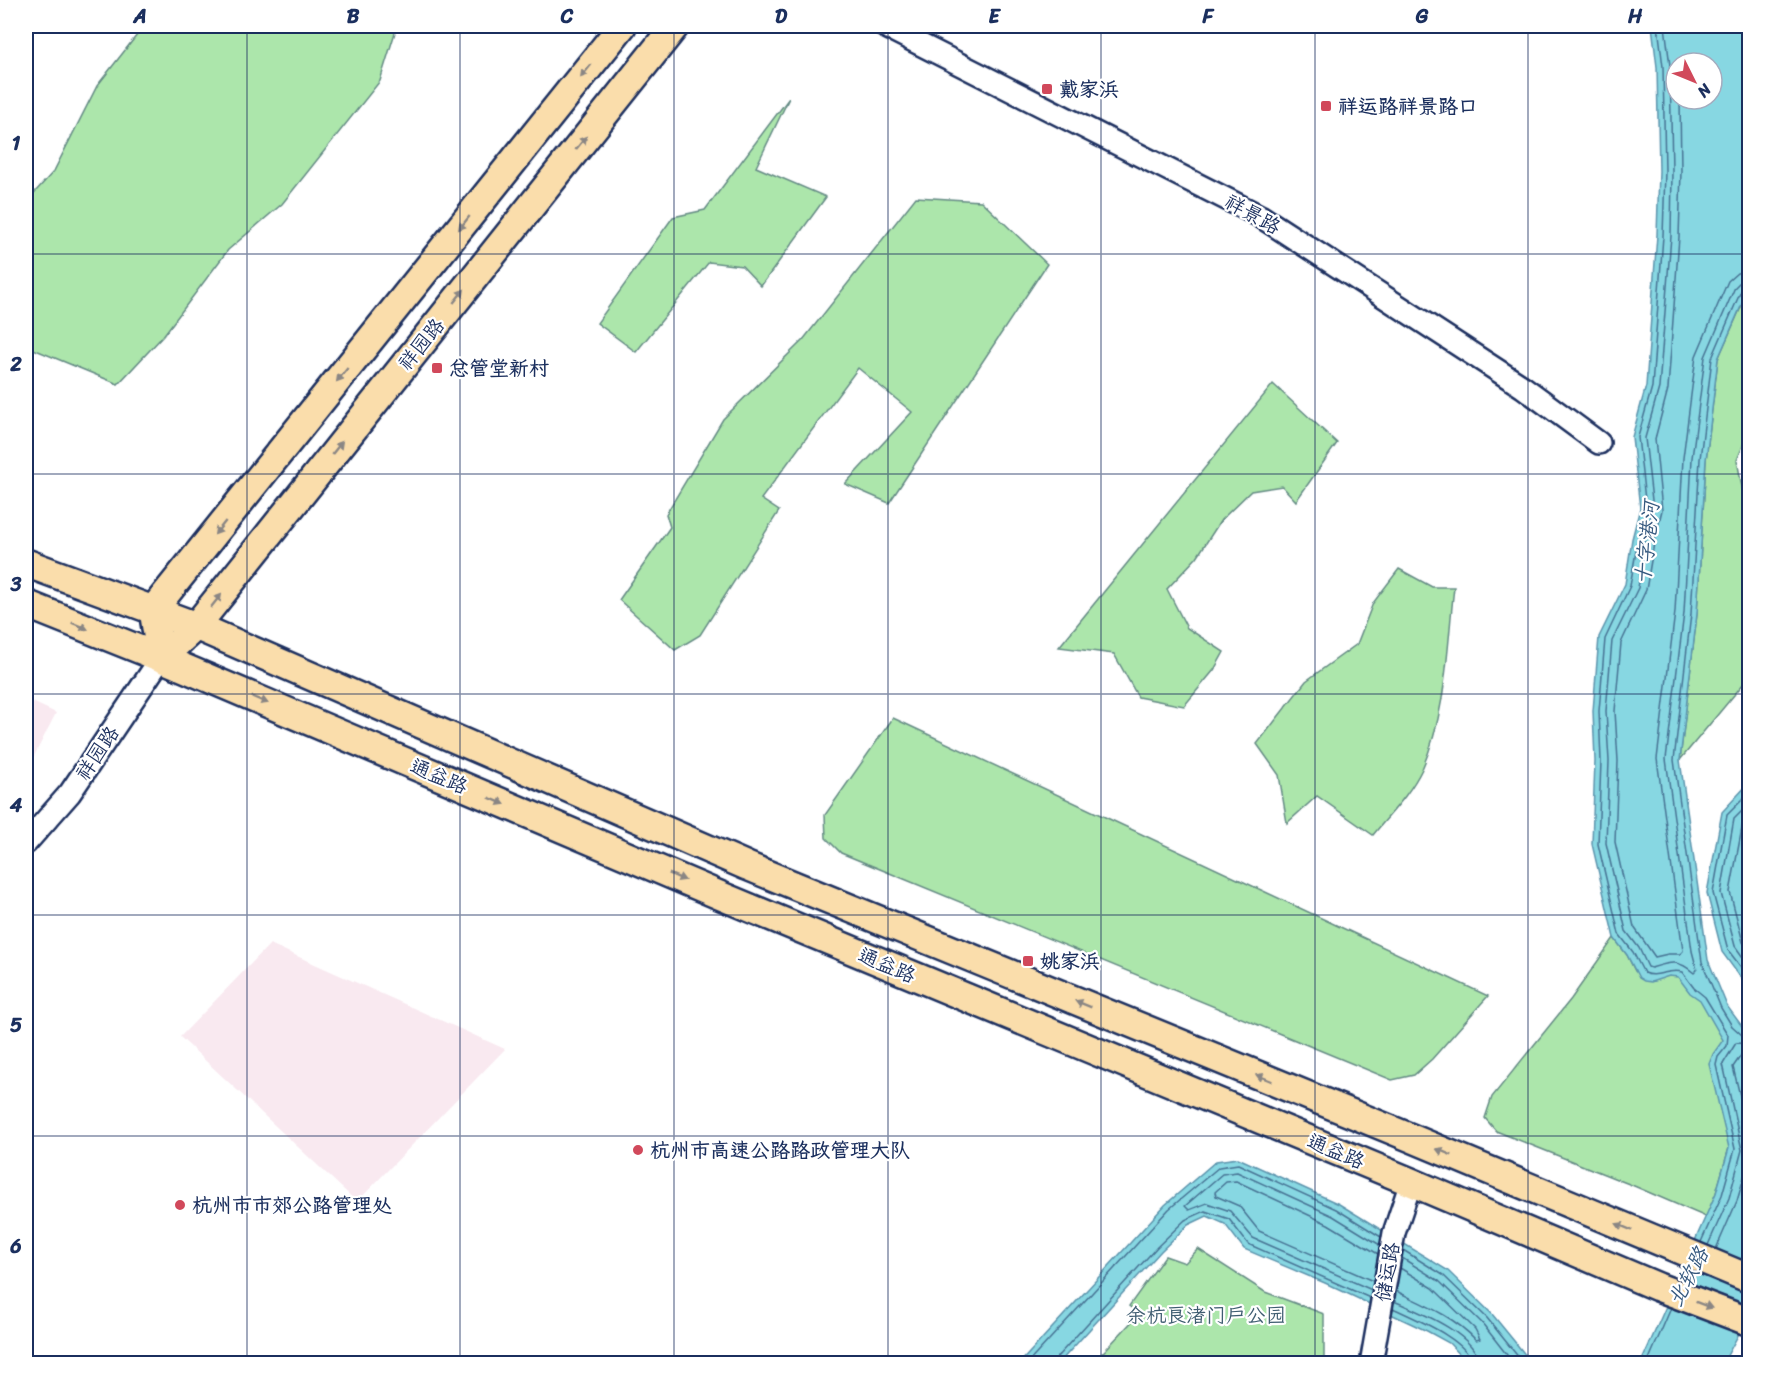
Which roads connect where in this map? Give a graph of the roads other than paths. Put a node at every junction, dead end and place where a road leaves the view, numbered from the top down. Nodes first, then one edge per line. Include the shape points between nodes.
1 (622, 26) edge
2 (675, 26) edge
3 (884, 26) edge
4 (1599, 443) dead end
5 (26, 563) edge
6 (26, 604) edge
7 (153, 610) junction
8 (195, 626) junction
9 (161, 658) junction
10 (26, 843) edge
11 (1411, 1182) junction
12 (1749, 1279) edge
13 (1749, 1322) edge
14 (1371, 1362) edge

1 -> 7 main road
8 -> 2 main road, 祥园路
3 - 4 street, 祥景路 via 1260,216 1522,387
5 - 7 main road, 通益路
6 -> 9 main road, 通益路
7 - 8 main road, 通益路
7 - 9 main road
8 - 9 main road, 祥园路
12 -> 8 main road, 通益路 via 747,866
9 - 10 street, 祥园路 via 70,793
9 -> 11 main road, 通益路
11 -> 13 main road, 通益路
11 - 14 street, 储运路 via 1394,1233

